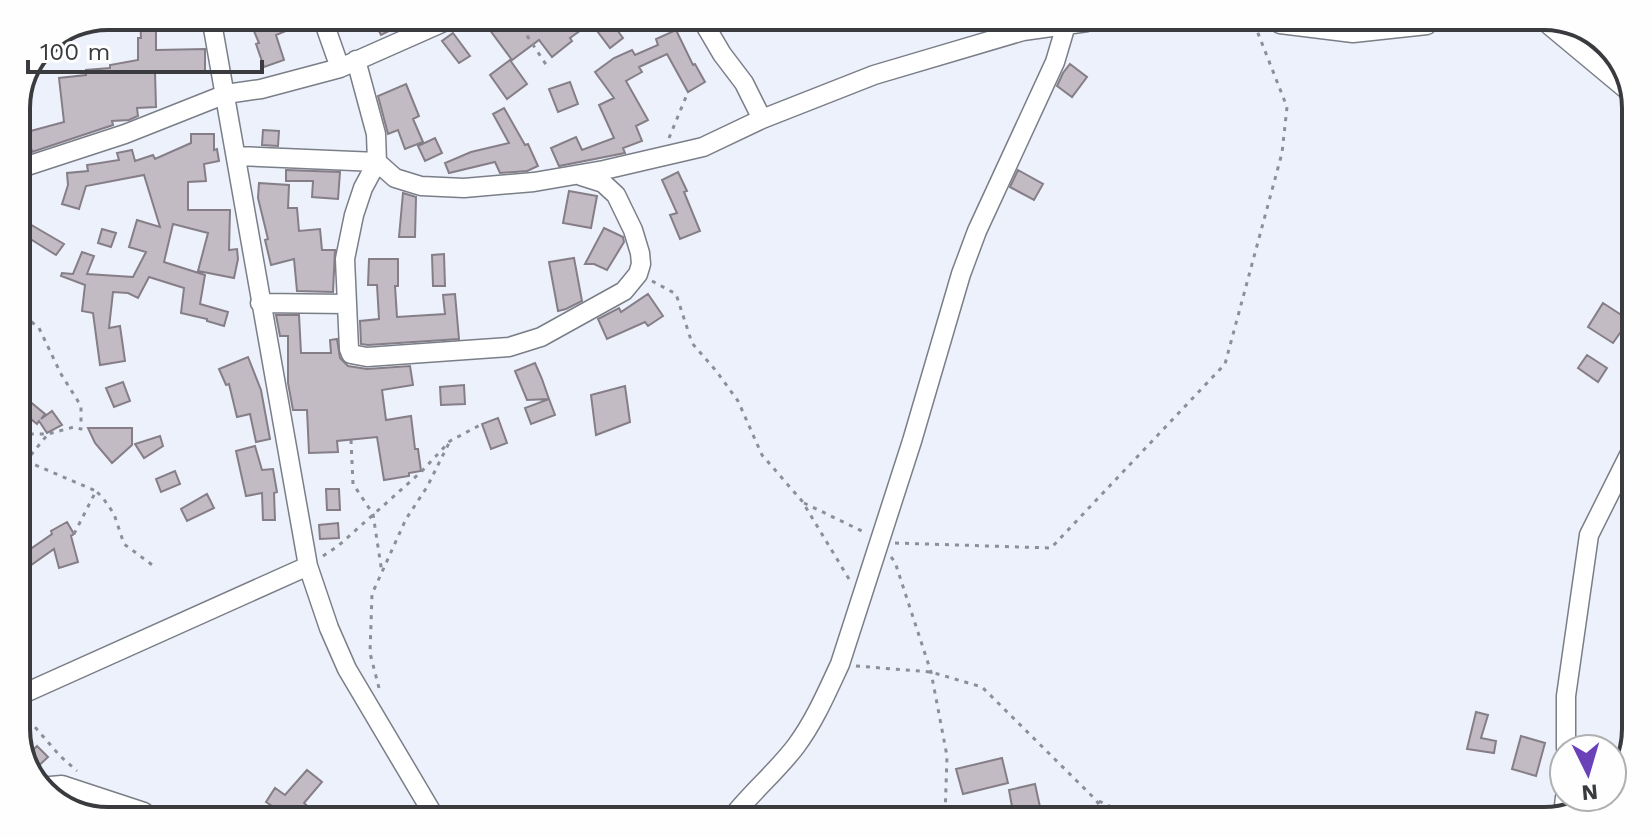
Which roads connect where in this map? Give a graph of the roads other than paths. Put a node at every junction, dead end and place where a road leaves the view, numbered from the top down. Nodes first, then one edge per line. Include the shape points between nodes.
1 (214, 30) edge
2 (329, 30) edge
3 (426, 30) edge
4 (707, 30) edge
5 (1030, 30) edge
6 (1065, 30) edge
7 (1329, 30) edge
8 (1381, 30) edge
9 (1556, 31) edge
10 (348, 64) junction
11 (1618, 82) edge
12 (226, 94) junction
13 (762, 119) junction
14 (236, 156) junction
15 (377, 162) junction
16 (30, 165) edge
17 (577, 174) junction
18 (260, 303) junction
19 (347, 304) junction
20 (1622, 469) edge
21 (308, 566) junction
22 (30, 691) edge
23 (1566, 733) edge
24 (54, 786) edge
25 (129, 807) edge
26 (429, 807) edge
27 (740, 807) edge

1 - 12 street
2 - 10 street
3 - 10 street
4 - 13 street
5 - 13 street via 874,75
6 - 27 street via 961,274 840,664 797,745
7 - 8 street
9 - 11 street
10 - 12 street
10 - 15 street via 376,134
12 - 14 street
12 - 16 street
13 - 17 street via 703,147
14 - 15 street
14 - 18 street
15 - 17 street via 395,178 421,186 464,188
15 - 19 street via 354,215 345,259
17 - 19 street via 603,183 616,195 640,253 638,274 624,291 602,304 541,337 509,347 357,356 349,349
18 - 19 street
18 - 21 street
20 - 23 street via 1589,535 1566,696
21 - 22 street
21 - 26 street via 347,669
24 - 25 street

